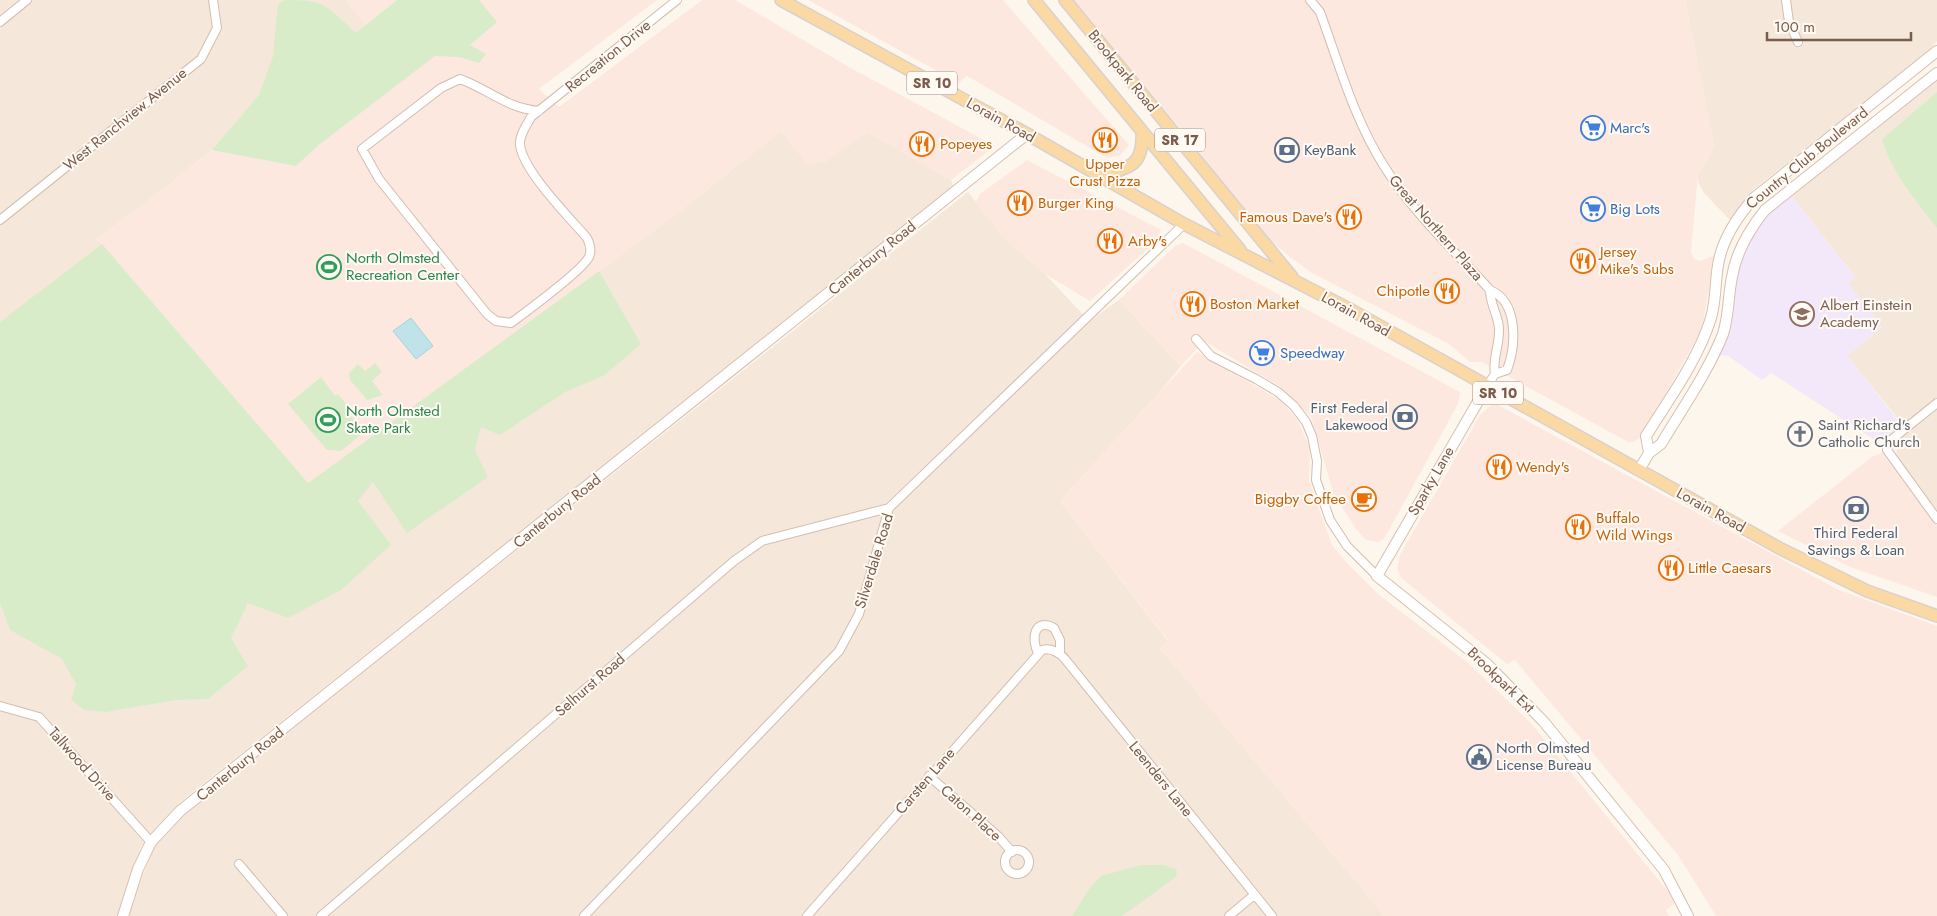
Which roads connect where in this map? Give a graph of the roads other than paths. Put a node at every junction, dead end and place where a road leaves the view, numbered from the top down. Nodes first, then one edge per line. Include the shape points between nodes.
1 (27, 0) edge
2 (213, 0) edge
3 (677, 0) edge
4 (781, 0) edge
5 (1034, 0) edge
6 (1065, 0) edge
7 (1310, 0) edge
8 (1786, 0) edge
9 (0, 22) edge
10 (1798, 42) dead end
11 (1937, 51) edge
12 (1937, 73) edge
13 (538, 111) junction
14 (1142, 131) junction
15 (1027, 134) junction
16 (1099, 175) junction
17 (0, 220) edge
18 (1184, 224) junction
19 (1243, 254) junction
20 (1295, 281) junction
21 (1490, 290) junction
22 (1196, 339) dead end
23 (1495, 374) junction
24 (1487, 386) junction
25 (1937, 403) edge
26 (1649, 452) junction
27 (1639, 470) junction
28 (889, 508) junction
29 (1937, 519) edge
30 (1377, 576) junction
31 (1937, 616) edge
32 (1042, 651) junction
33 (1060, 653) junction
34 (0, 706) edge
35 (929, 776) junction
36 (152, 842) junction
37 (1012, 852) dead end
38 (239, 864) dead end
39 (1254, 895) junction
40 (122, 916) edge
41 (283, 916) edge
42 (321, 916) edge
43 (584, 916) edge
44 (807, 916) edge
45 (1229, 916) edge
46 (1272, 916) edge
47 (1688, 916) edge

1 - 9 street
2 - 17 street, West Ranchview Avenue via 217,28 201,59
3 - 13 street, Recreation Drive
4 - 15 main road, Lorain Road / SR 10
5 - 14 main road, Brookpark Road / SR 17
6 - 20 main road, Brookpark Road / SR 17
7 - 21 street, Great Northern Plaza via 1320,12 1363,128 1383,165 1429,224
8 - 10 street via 1789,22
11 - 26 street, Country Club Boulevard via 1744,209 1727,238 1718,264 1712,317 1704,338 1646,436
12 - 26 street, Country Club Boulevard via 1771,204 1756,221 1735,262 1728,314 1718,346 1661,444
13 - 13 street, Recreation Drive via 522,135 520,144 524,158 587,238 590,252 579,268 511,323 496,321 487,314 380,179 362,149 441,88 460,79 475,84 511,106
14 - 16 main road via 1138,160 1128,168
14 - 19 main road, Brookpark Road / SR 17
15 - 16 main road, Lorain Road / SR 10
15 - 36 street, Canterbury Road via 180,812
16 - 18 main road, Lorain Road / SR 10
18 - 19 main road, Lorain Road / SR 10
18 - 28 street, Silverdale Road
19 - 20 main road, Lorain Road / SR 10
20 - 24 main road, Lorain Road / SR 10
21 - 23 street, Great Northern Plaza via 1499,330 1493,361
21 - 23 street, Great Northern Plaza via 1504,302 1514,330 1507,370
22 - 30 street, Brookpark Ext via 1211,356 1286,398 1306,422 1317,456 1316,480 1330,520 1347,546
23 - 24 street, Great Northern Plaza
24 - 27 main road, Lorain Road / SR 10
24 - 30 street, Sparky Lane
25 - 29 street via 1891,440 1887,450
26 - 27 street, Country Club Boulevard
27 - 31 main road, Lorain Road / SR 10 via 1781,549 1867,590
28 - 42 street, Selhurst Road via 809,527 755,546
28 - 43 street, Silverdale Road via 859,614 839,651
30 - 47 street, Brookpark Ext via 1487,664 1544,722 1664,870
32 - 33 street
32 - 33 street via 1033,640 1039,627 1045,626 1054,628 1058,634
32 - 35 street, Carsten Lane
33 - 39 street, Leenders Lane
34 - 36 street, Tallwood Drive via 39,717
35 - 37 street, Caton Place
35 - 44 street, Carsten Lane
36 - 40 street, Canterbury Road via 138,869
38 - 41 street
39 - 45 street
39 - 46 street, Leenders Lane

